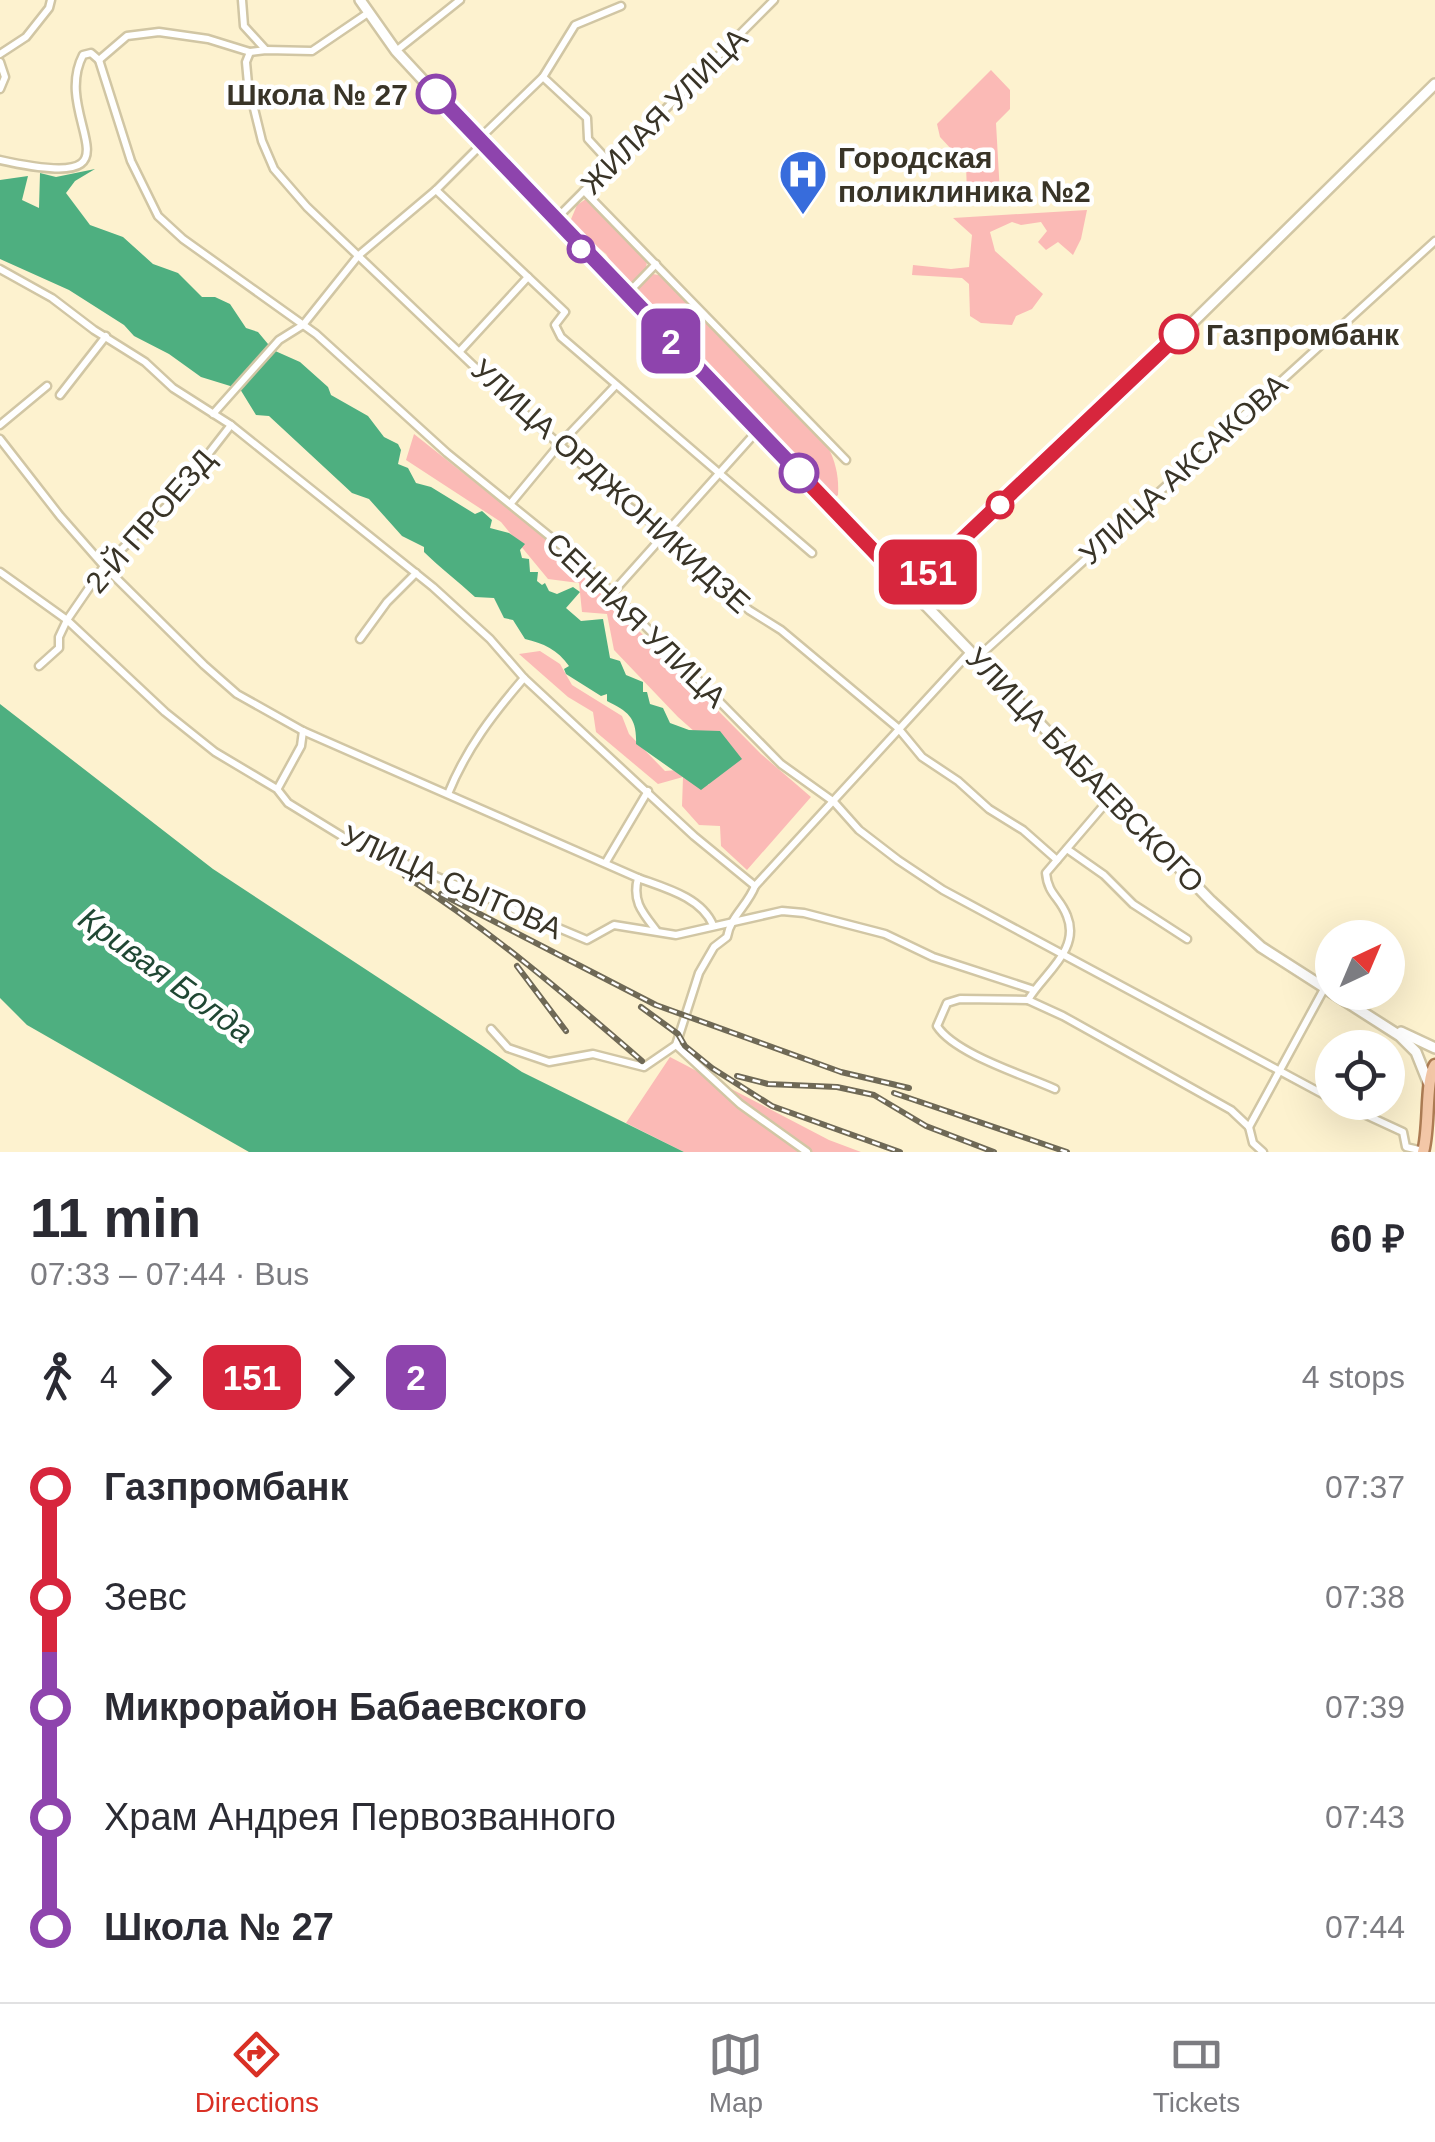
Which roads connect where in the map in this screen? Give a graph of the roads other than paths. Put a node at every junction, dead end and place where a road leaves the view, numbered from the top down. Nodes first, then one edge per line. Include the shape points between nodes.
1 (51, 0) edge
2 (242, 0) edge
3 (360, 0) edge
4 (460, 0) edge
5 (774, 0) edge
6 (621, 6) dead end
7 (368, 14) junction
8 (4, 44) edge
9 (266, 50) junction
10 (396, 51) junction
11 (250, 52) junction
12 (0, 54) edge
13 (98, 60) junction
14 (0, 62) edge
15 (543, 77) junction
16 (1435, 84) edge
17 (0, 89) edge
18 (480, 142) junction
19 (0, 160) edge
20 (610, 163) junction
21 (436, 190) junction
22 (584, 191) junction
23 (554, 221) junction
24 (1435, 241) edge
25 (359, 255) junction
26 (656, 264) junction
27 (0, 269) edge
28 (528, 277) junction
29 (626, 295) junction
30 (303, 325) junction
31 (106, 336) junction
32 (460, 351) junction
33 (616, 385) junction
34 (47, 386) dead end
35 (60, 395) dead end
36 (213, 414) junction
37 (0, 425) edge
38 (231, 426) junction
39 (758, 430) junction
40 (0, 439) edge
41 (559, 445) junction
42 (846, 460) dead end
43 (718, 474) junction
44 (511, 503) junction
45 (666, 535) junction
46 (812, 553) dead end
47 (104, 566) junction
48 (0, 572) edge
49 (416, 573) junction
50 (910, 589) junction
51 (613, 592) junction
52 (67, 620) junction
53 (360, 639) dead end
54 (974, 654) junction
55 (38, 666) dead end
56 (524, 678) junction
57 (898, 728) junction
58 (304, 730) junction
59 (278, 788) junction
60 (648, 791) junction
61 (448, 794) junction
62 (1111, 796) junction
63 (834, 802) junction
64 (1066, 850) junction
65 (1057, 860) junction
66 (606, 862) junction
67 (638, 878) junction
68 (756, 886) junction
69 (732, 921) junction
70 (713, 925) junction
71 (657, 931) junction
72 (1186, 939) dead end
73 (1064, 955) junction
74 (1315, 983) edge
75 (1034, 990) junction
76 (1028, 1000) junction
77 (1315, 1006) edge
78 (1359, 1010) edge
79 (1386, 1026) junction
80 (491, 1029) dead end
81 (1435, 1040) edge
82 (1422, 1041) junction
83 (676, 1045) junction
84 (1435, 1048) edge
85 (1435, 1066) edge
86 (1281, 1070) junction
87 (1055, 1089) dead end
88 (1315, 1090) edge
89 (1431, 1090) edge
90 (1377, 1120) edge
91 (1249, 1128) junction
92 (1431, 1131) edge
93 (807, 1152) edge
94 (1263, 1152) edge
95 (1423, 1152) edge

1 - 8 street via 26,37 14,47
2 - 9 street via 244,26
3 - 7 main road, УЛИЦА БАБАЕВСКОГО
4 - 10 street
5 - 20 street, ЖИЛАЯ УЛИЦА
6 - 15 street via 575,25
7 - 9 street via 312,51
7 - 10 main road, УЛИЦА БАБАЕВСКОГО
8 - 12 street
9 - 11 street
10 - 18 main road, УЛИЦА БАБАЕВСКОГО
11 - 13 street via 159,32 127,36
11 - 25 street, УЛИЦА ОРДЖОНИКИДЗЕ via 254,111 274,169
13 - 19 street via 83,55 77,65 85,160 61,171
13 - 30 street, СЕННАЯ УЛИЦА via 131,162 158,216
14 - 17 street
15 - 18 street
15 - 20 street via 586,118 588,139
16 - 50 main road
18 - 21 street
18 - 23 main road, УЛИЦА БАБАЕВСКОГО
20 - 22 street, ЖИЛАЯ УЛИЦА
21 - 25 street
21 - 28 street
22 - 23 street, ЖИЛАЯ УЛИЦА
22 - 26 street
23 - 29 main road, УЛИЦА БАБАЕВСКОГО
24 - 54 street, УЛИЦА АКСАКОВА
25 - 30 street
25 - 32 street, УЛИЦА ОРДЖОНИКИДЗЕ
26 - 29 street
26 - 42 street
27 - 31 street
28 - 32 street
28 - 33 street via 564,312 555,325 561,338
29 - 39 main road, УЛИЦА БАБАЕВСКОГО
30 - 36 street via 278,340
30 - 44 street, СЕННАЯ УЛИЦА
31 - 35 street
31 - 36 street
32 - 41 street, УЛИЦА ОРДЖОНИКИДЗЕ
33 - 41 street
33 - 43 street
34 - 37 street
36 - 38 street
38 - 47 street, 2-Й ПРОЕЗД via 170,502
38 - 49 street
39 - 43 street
39 - 50 main road, УЛИЦА БАБАЕВСКОГО
40 - 47 street
41 - 44 street
41 - 45 street, УЛИЦА ОРДЖОНИКИДЗЕ
43 - 45 street
43 - 46 street
44 - 51 street, СЕННАЯ УЛИЦА
45 - 51 street
45 - 57 street, УЛИЦА ОРДЖОНИКИДЗЕ
47 - 52 street, 2-Й ПРОЕЗД
47 - 58 street via 237,694
48 - 52 street, УЛИЦА СЫТОВА
49 - 53 street
49 - 56 street
50 - 54 main road, УЛИЦА БАБАЕВСКОГО
51 - 63 street, СЕННАЯ УЛИЦА via 781,764
52 - 55 street, 2-Й ПРОЕЗД via 59,648
52 - 59 street, УЛИЦА СЫТОВА via 215,752
54 - 57 street, УЛИЦА АКСАКОВА
54 - 62 main road, УЛИЦА БАБАЕВСКОГО
56 - 60 street
56 - 61 street via 486,724
57 - 63 street, УЛИЦА АКСАКОВА
57 - 65 street, УЛИЦА ОРДЖОНИКИДЗЕ via 922,757
58 - 59 street
58 - 61 street
59 - 71 street, УЛИЦА СЫТОВА via 288,803 345,838 587,940 614,925
60 - 66 street
60 - 68 street
61 - 66 street
62 - 64 street
62 - 74 main road, УЛИЦА БАБАЕВСКОГО via 1234,924
63 - 68 street, УЛИЦА АКСАКОВА
63 - 73 street, СЕННАЯ УЛИЦА via 898,860
64 - 65 street
64 - 72 street
65 - 73 street via 1046,873 1071,928
66 - 67 street
67 - 70 street via 688,898
67 - 71 street via 636,904
68 - 69 street, УЛИЦА АКСАКОВА
69 - 70 street, УЛИЦА СЫТОВА
69 - 75 street, УЛИЦА СЫТОВА via 782,911 804,914 886,934 934,958
69 - 83 street, УЛИЦА АКСАКОВА via 728,938 714,947 699,973
70 - 71 street, УЛИЦА СЫТОВА via 676,934
73 - 75 street
73 - 86 street, СЕННАЯ УЛИЦА
75 - 76 street
76 - 87 street via 960,999 947,1003 937,1026 966,1050
76 - 91 street via 1230,1110
77 - 86 street
78 - 79 main road, УЛИЦА БАБАЕВСКОГО
79 - 82 main road
79 - 89 main road via 1416,1052
80 - 83 street via 508,1048 549,1062 593,1054 644,1068
81 - 82 main road
82 - 84 main road
83 - 93 street via 740,1104
85 - 89 main road
86 - 88 street, СЕННАЯ УЛИЦА
86 - 91 street
89 - 92 main road
90 - 95 street, СЕННАЯ УЛИЦА via 1403,1132 1406,1147
91 - 94 street
92 - 95 main road

